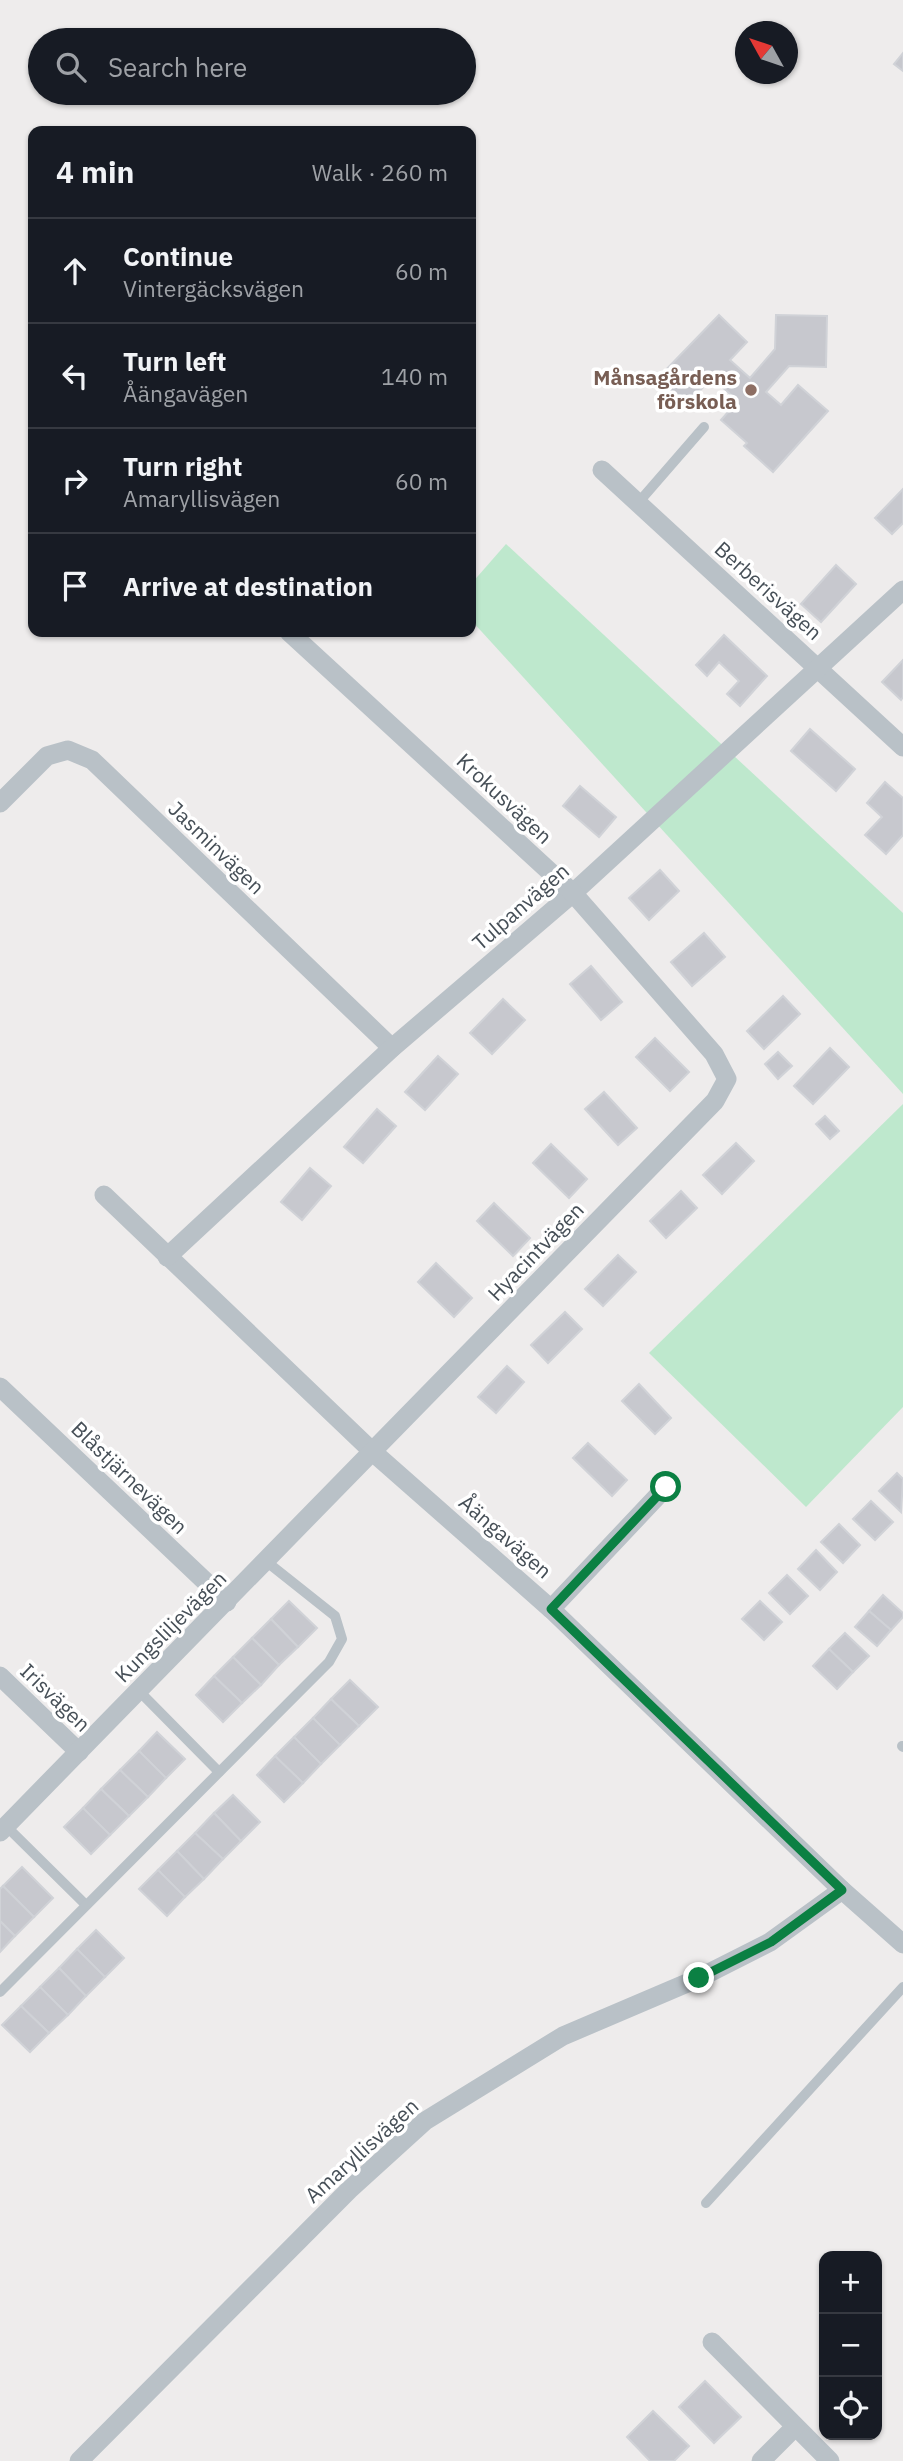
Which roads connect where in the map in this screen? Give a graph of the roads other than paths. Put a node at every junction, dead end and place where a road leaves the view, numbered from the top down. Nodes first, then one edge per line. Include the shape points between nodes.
1 (704, 427) dead end
2 (602, 470) dead end
3 (638, 503) junction
4 (903, 590) edge
5 (294, 637) edge
6 (818, 667) junction
7 (903, 747) edge
8 (0, 803) edge
9 (573, 893) junction
10 (391, 1048) junction
11 (727, 1079) joint
12 (104, 1195) dead end
13 (167, 1257) junction
14 (0, 1387) edge
15 (374, 1453) junction
16 (666, 1487) dead end
17 (267, 1562) junction
18 (227, 1602) junction
19 (551, 1609) junction
20 (0, 1676) edge
21 (139, 1691) junction
22 (79, 1752) junction
23 (219, 1772) junction
24 (3, 1829) edge
25 (842, 1890) junction
26 (86, 1905) junction
27 (903, 1944) edge
28 (903, 1987) edge
29 (0, 1992) edge
30 (705, 2203) dead end
31 (712, 2342) dead end
32 (796, 2427) junction
33 (79, 2461) edge
34 (761, 2461) edge
35 (830, 2461) edge

1 - 3 lane
2 - 3 street, Berberisvägen
3 - 6 street, Berberisvägen
4 - 6 street, Tulpanvägen
5 - 9 street, Krokusvägen
6 - 7 street, Berberisvägen
6 - 9 street, Tulpanvägen
8 - 10 street, Jasminvägen via 47,756 68,750 92,760
9 - 10 street, Tulpanvägen
9 - 11 street, Krokusvägen via 714,1054
10 - 13 street, Tulpanvägen
11 - 15 street, Hyacintvägen via 715,1101
12 - 13 street, Åängavägen
13 - 15 street, Åängavägen
14 - 18 street, Blåstjärnevägen
15 - 17 street, Kungsliljevägen
15 - 19 street, Åängavägen
16 - 19 street
17 - 18 street, Kungsliljevägen
17 - 23 lane via 335,1616 342,1639 329,1662
18 - 21 street, Kungsliljevägen
19 - 25 street, Åängavägen
20 - 22 street, Irisvägen
21 - 22 street, Kungsliljevägen
21 - 23 lane
22 - 24 street, Kungsliljevägen
23 - 26 lane
24 - 26 lane
25 - 27 street, Åängavägen
25 - 33 street, Amaryllisvägen via 771,1942 563,2036 425,2121 349,2190
26 - 29 lane
28 - 30 lane
31 - 32 street
32 - 34 street
32 - 35 street

